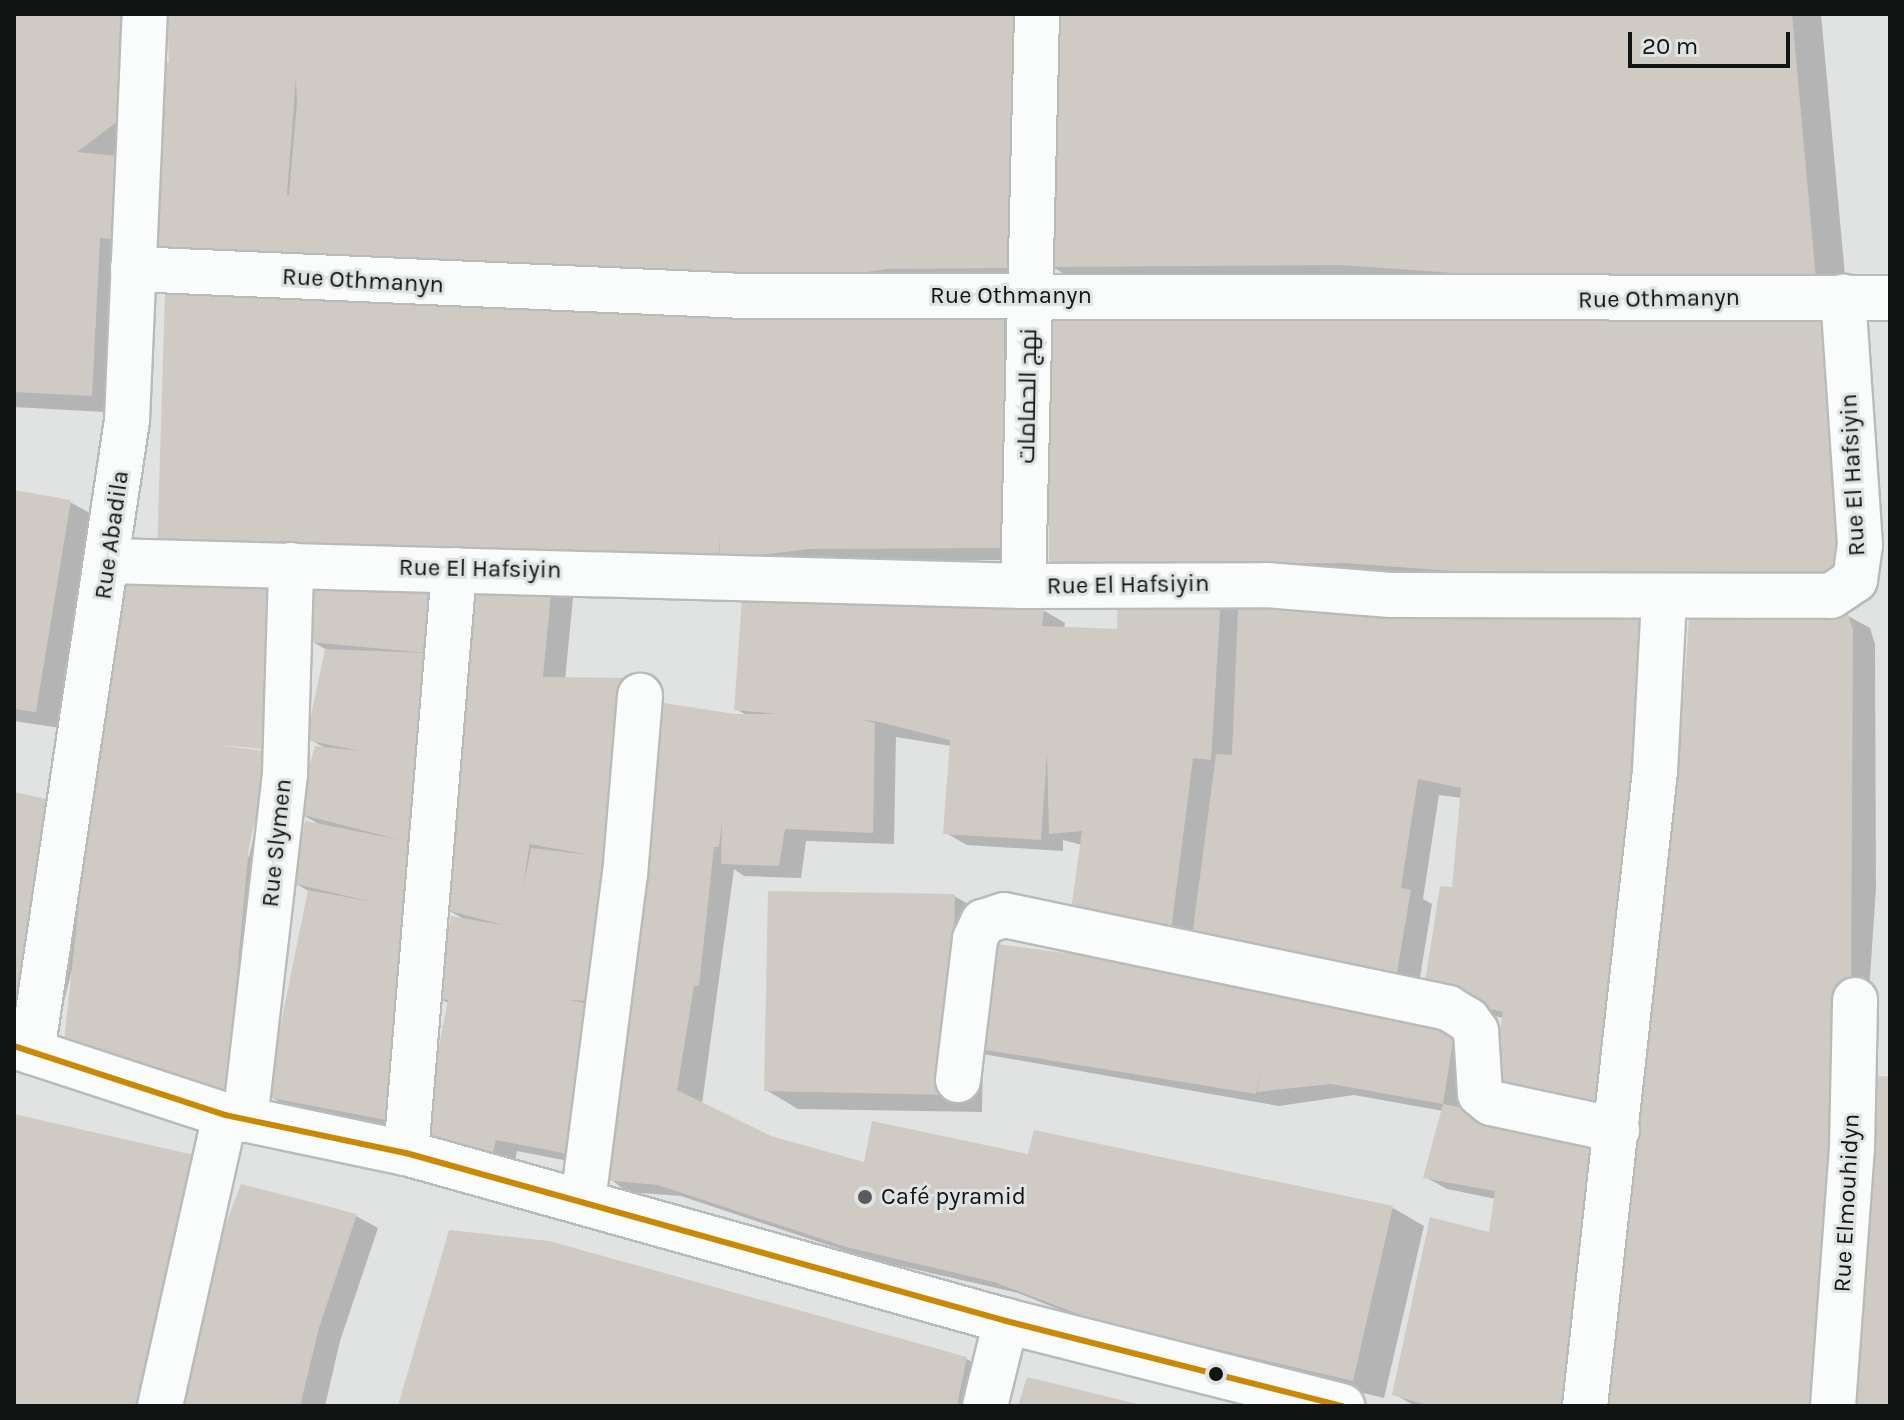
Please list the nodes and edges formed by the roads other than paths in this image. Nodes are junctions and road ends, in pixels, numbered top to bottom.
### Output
1 (145, 14) edge
2 (1037, 14) edge
3 (133, 269) junction
4 (1030, 295) junction
5 (1843, 297) junction
6 (1890, 298) edge
7 (110, 561) junction
8 (291, 565) junction
9 (454, 570) junction
10 (1023, 586) junction
11 (1664, 598) junction
12 (640, 696) dead end
13 (1855, 1000) dead end
14 (23, 1049) edge
15 (958, 1080) dead end
16 (235, 1117) junction
17 (1617, 1130) junction
18 (406, 1153) junction
19 (583, 1201) junction
20 (1006, 1321) junction
21 (160, 1406) edge
22 (985, 1406) edge
23 (1342, 1406) edge
24 (1585, 1406) edge
25 (1833, 1406) edge

1 - 3 street, Rue Abadila
2 - 4 street, نهج الحمامات
3 - 4 street, Rue Othmanyn
3 - 7 street, Rue Abadila
4 - 5 street, Rue Othmanyn
4 - 10 street, نهج الحمامات
5 - 6 street, Rue Othmanyn
5 - 11 street, Rue El Hafsiyin
7 - 8 street, Rue El Hafsiyin
7 - 14 street, Rue Abadila
8 - 9 street, Rue El Hafsiyin
8 - 16 street, Rue Slymen
9 - 10 street, Rue El Hafsiyin
9 - 18 street
10 - 11 street, Rue El Hafsiyin
11 - 17 street
12 - 19 street
13 - 25 street, Rue Elmouhidyn
14 - 16 street
15 - 17 street
16 - 18 street
16 - 21 street, Rue Slymen
17 - 24 street
18 - 19 street
19 - 20 street
20 - 22 street
20 - 23 street

